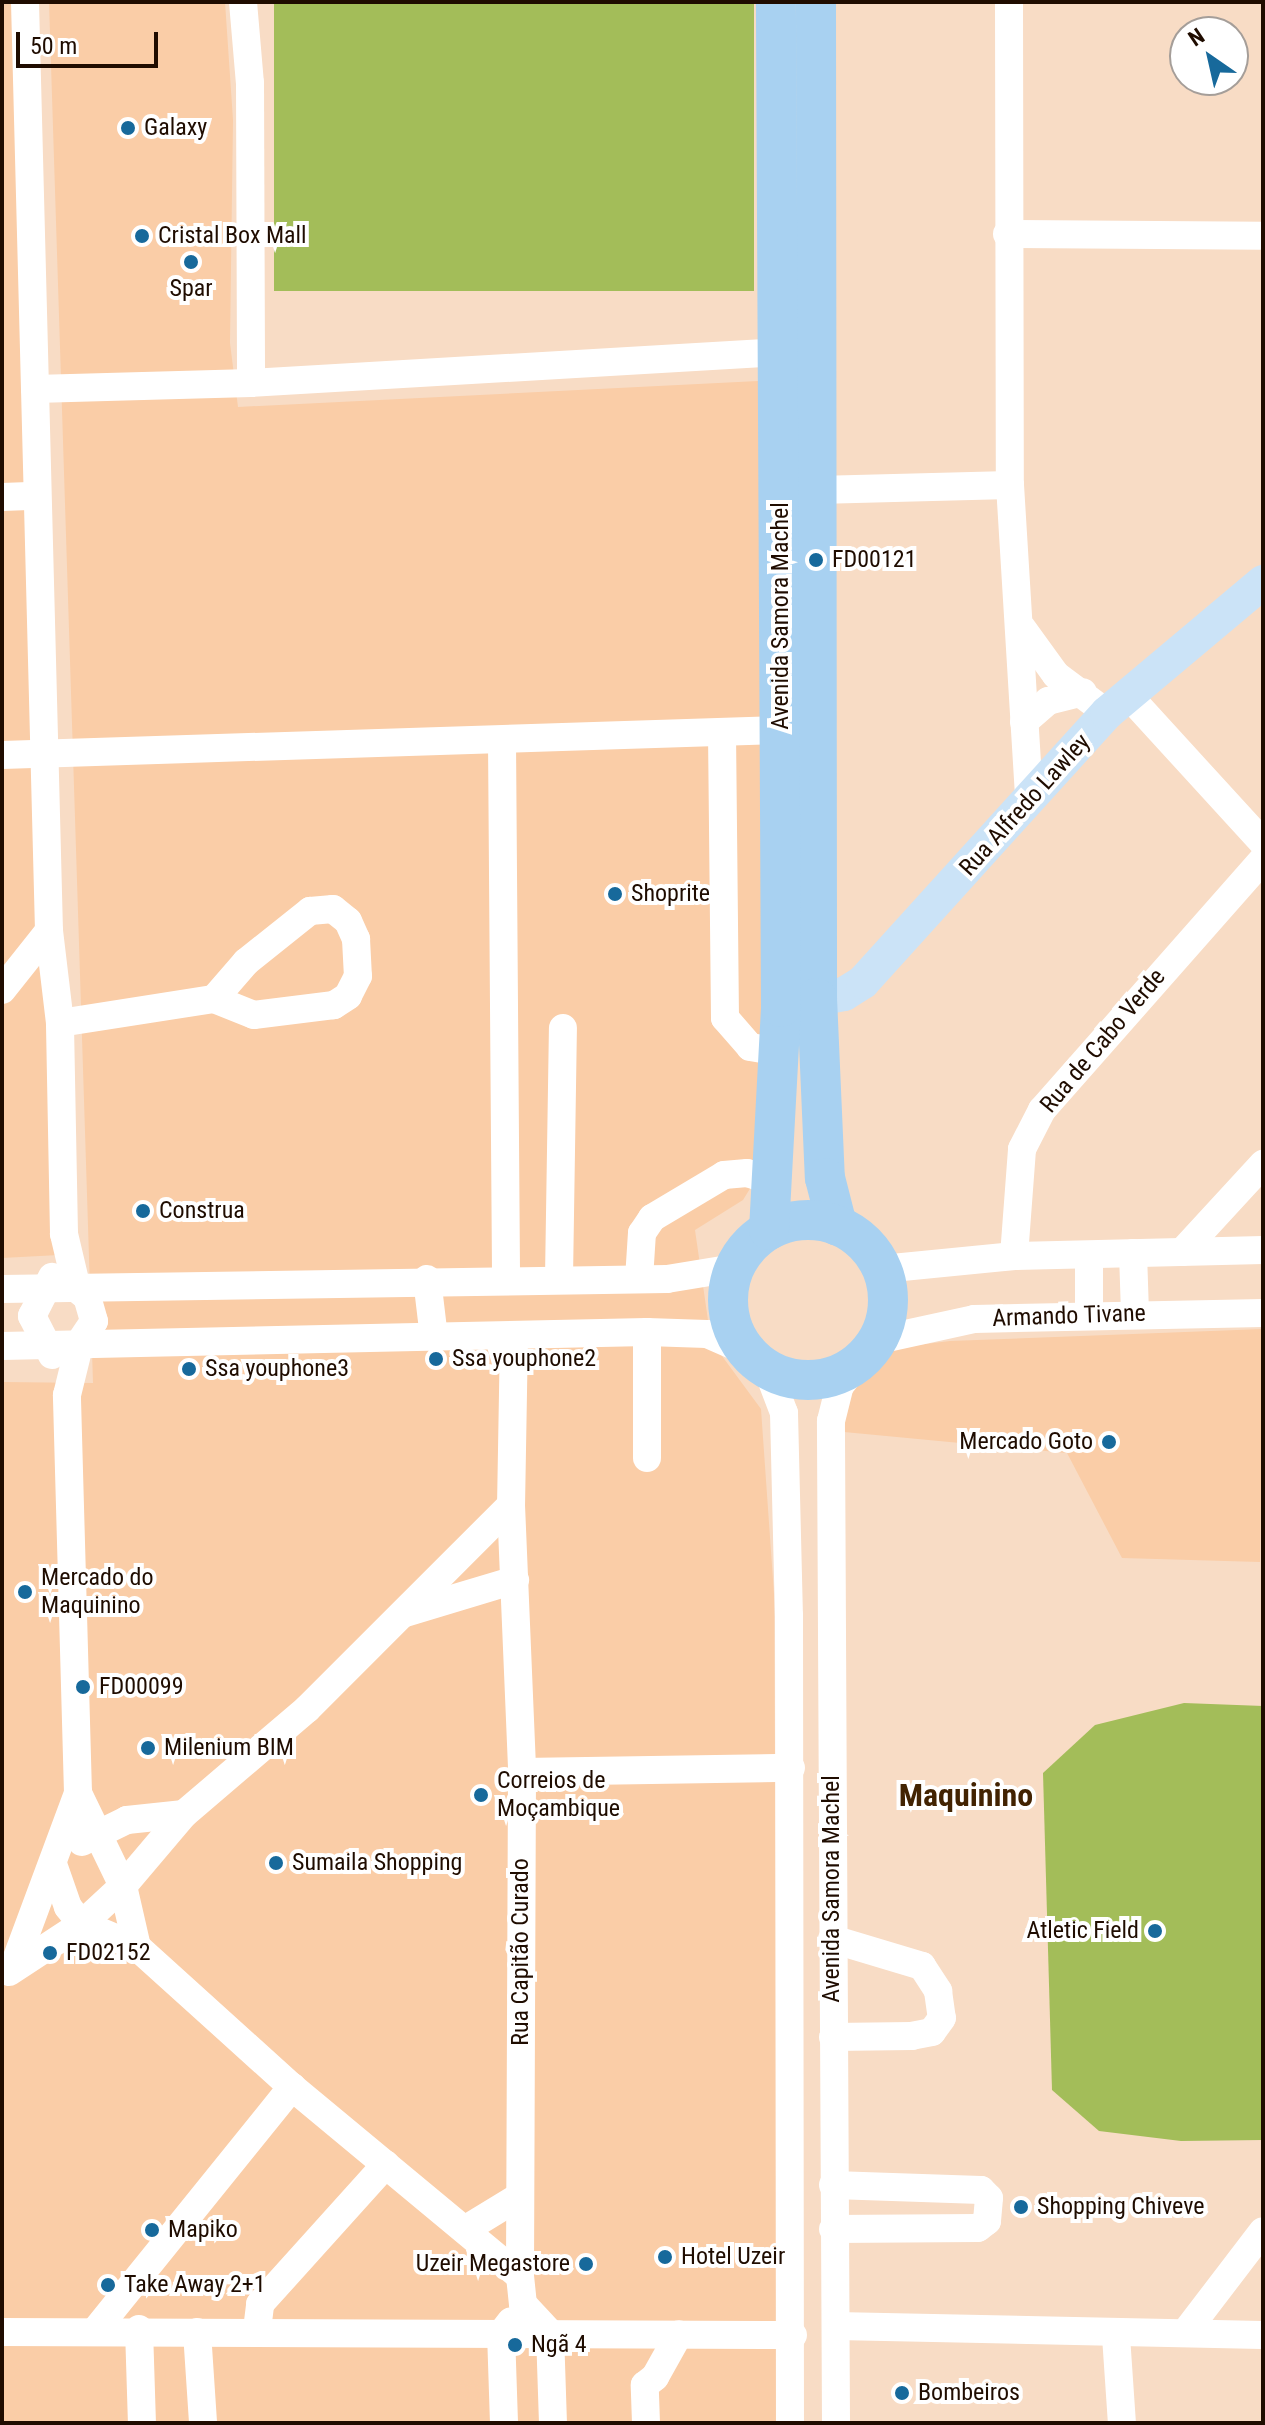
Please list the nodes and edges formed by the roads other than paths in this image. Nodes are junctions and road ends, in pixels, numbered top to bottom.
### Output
1 (243, 2) edge
2 (776, 2) edge
3 (816, 2) edge
4 (1009, 2) edge
5 (17, 4) edge
6 (1007, 234) junction
7 (1263, 236) edge
8 (792, 327) junction
9 (251, 383) junction
10 (35, 389) junction
11 (799, 400) junction
12 (1010, 485) junction
13 (817, 490) junction
14 (36, 496) junction
15 (2, 497) edge
16 (1263, 582) edge
17 (799, 617) junction
18 (1022, 628) junction
19 (1106, 700) junction
20 (1024, 722) junction
21 (782, 730) junction
22 (722, 732) junction
23 (502, 740) junction
24 (46, 754) junction
25 (2, 755) edge
26 (1029, 800) junction
27 (799, 828) junction
28 (1263, 843) edge
29 (1263, 859) edge
30 (49, 931) junction
31 (2, 990) edge
32 (214, 999) junction
33 (799, 1002) junction
34 (60, 1023) junction
35 (563, 1028) dead end
36 (781, 1052) junction
37 (1263, 1164) edge
38 (774, 1182) junction
39 (837, 1225) junction
40 (769, 1230) junction
41 (64, 1234) junction
42 (1263, 1250) edge
43 (1182, 1252) junction
44 (1133, 1253) junction
45 (1089, 1255) junction
46 (1014, 1256) junction
47 (734, 1268) junction
48 (882, 1269) junction
49 (506, 1278) junction
50 (559, 1278) junction
51 (427, 1279) junction
52 (639, 1279) junction
53 (2, 1289) edge
54 (49, 1289) junction
55 (77, 1289) junction
56 (1263, 1313) edge
57 (1135, 1314) junction
58 (1089, 1315) junction
59 (647, 1332) junction
60 (514, 1335) junction
61 (434, 1338) junction
62 (80, 1342) junction
63 (47, 1343) junction
64 (2, 1346) edge
65 (869, 1351) junction
66 (757, 1361) junction
67 (67, 1395) junction
68 (647, 1458) dead end
69 (511, 1505) junction
70 (515, 1580) junction
71 (403, 1613) junction
72 (791, 1768) junction
73 (522, 1772) junction
74 (78, 1793) junction
75 (184, 1814) junction
76 (97, 1833) junction
77 (54, 1867) junction
78 (123, 1886) junction
79 (82, 1924) junction
80 (832, 1939) junction
81 (137, 1947) junction
82 (8, 1973) edge
83 (833, 2037) junction
84 (292, 2087) junction
85 (386, 2164) junction
86 (833, 2185) junction
87 (520, 2196) junction
88 (466, 2229) junction
89 (833, 2229) junction
90 (1263, 2231) edge
91 (520, 2276) junction
92 (523, 2304) junction
93 (836, 2326) junction
94 (139, 2329) junction
95 (1188, 2329) junction
96 (257, 2330) junction
97 (95, 2331) junction
98 (2, 2332) edge
99 (197, 2332) junction
100 (550, 2333) junction
101 (501, 2334) junction
102 (679, 2334) junction
103 (793, 2335) junction
104 (1262, 2335) edge
105 (1116, 2336) junction
106 (142, 2423) edge
107 (203, 2423) edge
108 (504, 2423) edge
109 (553, 2423) edge
110 (646, 2423) edge
111 (790, 2423) edge
112 (836, 2423) edge
113 (1122, 2423) edge

1 - 9 street
2 - 8 highway, Avenida Samora Machel
3 - 8 highway, Avenida Samora Machel
4 - 6 street
5 - 10 street
6 - 7 street
6 - 12 street
8 - 9 street
8 - 11 highway, Avenida Samora Machel
8 - 11 highway, Avenida Samora Machel
9 - 10 street
10 - 14 street
11 - 13 highway, Avenida Samora Machel
11 - 17 highway, Avenida Samora Machel
12 - 13 street
12 - 18 street
13 - 17 highway, Avenida Samora Machel
14 - 15 street
14 - 24 street
16 - 19 main road, Rua Alfredo Lawley
17 - 21 highway, Avenida Samora Machel
17 - 27 highway, Avenida Samora Machel
18 - 19 street
18 - 20 street
19 - 20 street
19 - 26 main road, Rua Alfredo Lawley
19 - 28 street
20 - 26 street
21 - 22 street
21 - 27 highway, Avenida Samora Machel
22 - 23 street
22 - 36 street
23 - 24 street
23 - 49 street
24 - 25 street
24 - 30 street
26 - 33 main road, Rua Alfredo Lawley
27 - 33 highway, Avenida Samora Machel
29 - 46 street, Rua de Cabo Verde
30 - 31 street
30 - 34 street
32 - 32 street
32 - 34 street
33 - 36 highway, Avenida Samora Machel
33 - 39 highway, Avenida Samora Machel
34 - 41 street
35 - 50 street
36 - 38 highway, Avenida Samora Machel
37 - 43 street
38 - 40 highway, Avenida Samora Machel
38 - 52 street
39 - 40 highway
39 - 48 highway
40 - 47 highway
41 - 54 street
41 - 55 street
42 - 43 street
43 - 44 street
44 - 45 street
44 - 57 street
45 - 46 street
45 - 58 street
46 - 48 street
47 - 52 street
47 - 66 highway
48 - 65 highway
49 - 50 street
49 - 51 street
50 - 52 street
51 - 55 street
51 - 61 street
53 - 54 street
54 - 55 street
54 - 63 street
55 - 62 street
56 - 57 street, Armando Tivane
57 - 58 street, Armando Tivane
58 - 65 street, Armando Tivane
59 - 60 street
59 - 66 street
59 - 68 street
60 - 61 street
60 - 69 street, Rua Capitão Curado
61 - 62 street
62 - 63 street
62 - 67 street
63 - 64 street
63 - 67 street
65 - 66 highway
65 - 80 street, Avenida Samora Machel
66 - 72 street, Avenida Samora Machel
67 - 74 street
69 - 70 street, Rua Capitão Curado
69 - 71 street
70 - 71 street
70 - 73 street, Rua Capitão Curado
71 - 75 street
72 - 73 street
72 - 103 street, Avenida Samora Machel
73 - 87 street, Rua Capitão Curado
74 - 76 street
74 - 77 street
75 - 76 street
75 - 78 street
76 - 77 street
76 - 78 street
77 - 79 street
77 - 82 street
78 - 79 street
78 - 81 street
79 - 81 street
79 - 82 street
80 - 83 street, Avenida Samora Machel
80 - 83 street
81 - 84 street
83 - 86 street, Avenida Samora Machel
84 - 85 street
84 - 97 street
85 - 88 street
85 - 96 street
86 - 89 street, Avenida Samora Machel
86 - 89 street
87 - 88 street
87 - 91 street, Rua Capitão Curado
88 - 91 street
89 - 93 street, Avenida Samora Machel
90 - 95 street
91 - 92 street, Rua Capitão Curado
92 - 100 street
92 - 101 street
93 - 105 street
93 - 112 street, Avenida Samora Machel
94 - 97 street
94 - 99 street
94 - 106 street
95 - 104 street
95 - 105 street
96 - 99 street
96 - 101 street
97 - 98 street
99 - 107 street
100 - 101 street
100 - 102 street
100 - 109 street
101 - 108 street
102 - 103 street
102 - 110 street
103 - 111 street, Avenida Samora Machel
105 - 113 street

